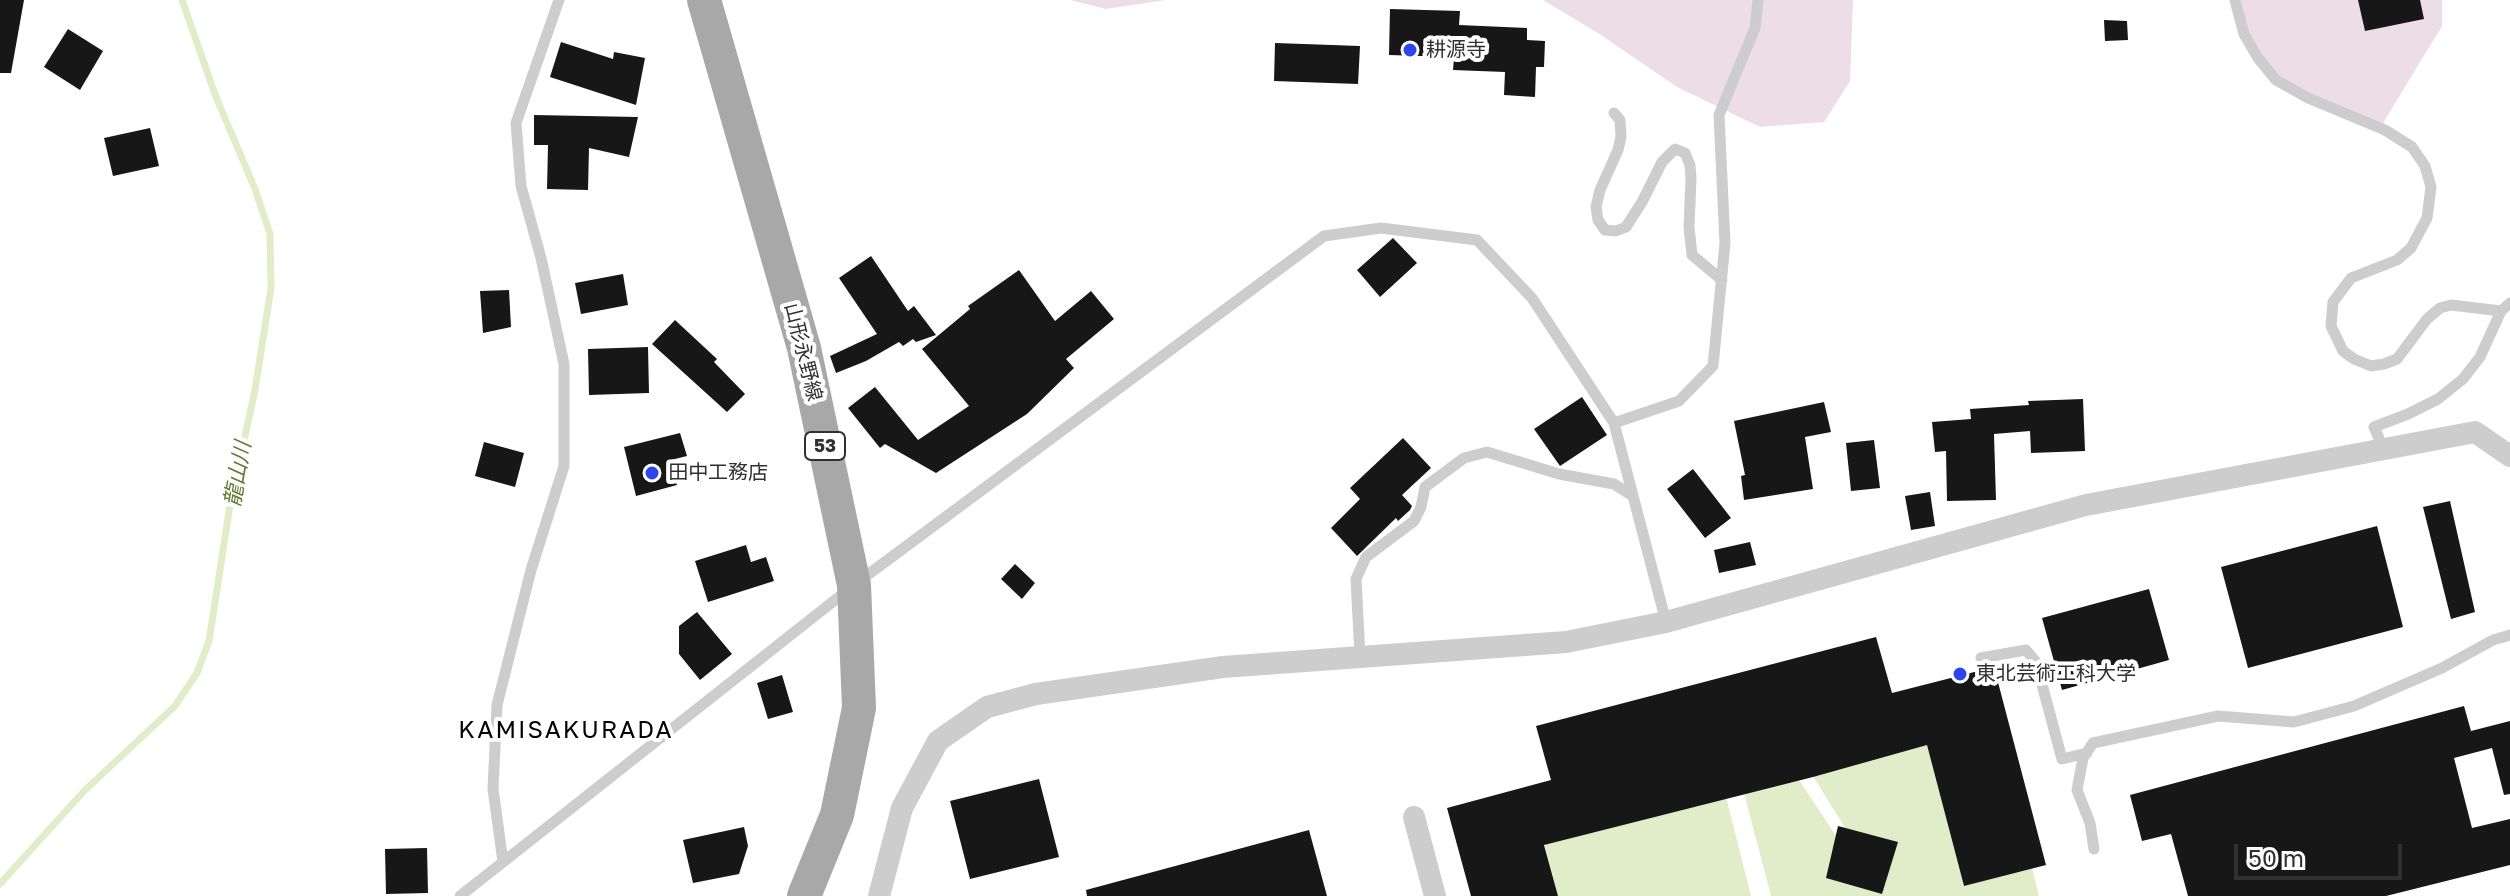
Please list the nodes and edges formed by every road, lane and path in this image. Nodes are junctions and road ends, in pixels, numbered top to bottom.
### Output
1 (559, 0) edge
2 (704, 0) edge
3 (1758, 0) edge
4 (2235, 0) edge
5 (1614, 113) dead end
6 (1722, 280) junction
7 (2506, 307) edge
8 (1614, 423) junction
9 (2384, 450) junction
10 (2510, 456) edge
11 (1633, 496) junction
12 (854, 585) junction
13 (1666, 622) junction
14 (2510, 635) edge
15 (1360, 656) junction
16 (1981, 658) dead end
17 (2087, 753) junction
18 (1414, 817) dead end
19 (2094, 849) dead end
20 (503, 862) junction
21 (460, 896) edge
22 (804, 896) edge
23 (879, 896) edge
24 (1435, 896) edge

1 - 20 lane
2 - 12 main road, 山形永野線 / 53
3 - 6 lane
4 - 7 lane
5 - 6 lane
6 - 8 lane
7 - 9 lane
8 - 11 lane
8 - 12 lane
9 - 10 street
9 - 13 street
11 - 13 lane
11 - 15 lane
12 - 20 lane
12 - 22 main road, 山形永野線 / 53
13 - 15 street
14 - 17 lane
15 - 23 street
16 - 17 lane
17 - 19 lane
18 - 24 street
20 - 21 lane

